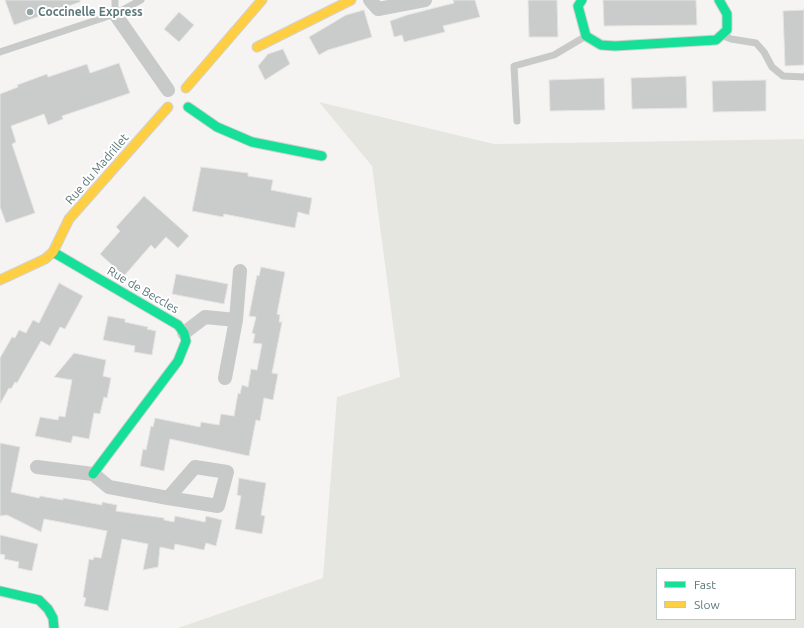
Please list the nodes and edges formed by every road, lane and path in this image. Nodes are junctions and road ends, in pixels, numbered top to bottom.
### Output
1 (141, 0) edge
2 (262, 0) edge
3 (352, 0) edge
4 (370, 0) edge
5 (424, 0) edge
6 (582, 0) edge
7 (719, 0) edge
8 (115, 7) edge
9 (722, 35) junction
10 (586, 36) junction
11 (257, 47) dead end
12 (0, 52) edge
13 (804, 77) edge
14 (168, 90) junction
15 (183, 103) junction
16 (517, 121) dead end
17 (322, 156) dead end
18 (53, 252) junction
19 (240, 271) dead end
20 (0, 280) edge
21 (236, 320) junction
22 (184, 333) junction
23 (225, 378) dead end
24 (37, 467) dead end
25 (92, 474) junction
26 (168, 498) dead end
27 (0, 591) edge
28 (54, 628) edge

1 - 8 lane
2 - 15 street, Rue du Madrillet
3 - 11 street
4 - 5 street
6 - 10 street
7 - 9 street
8 - 12 lane
8 - 14 street
9 - 10 street
9 - 13 lane
10 - 16 lane
14 - 15 street
14 - 15 street
15 - 17 street
15 - 18 street, Rue du Madrillet
18 - 20 street
18 - 22 street, Rue de Beccles
19 - 21 street
21 - 22 street
21 - 23 street
22 - 25 street
24 - 25 street
25 - 26 street
27 - 28 street

